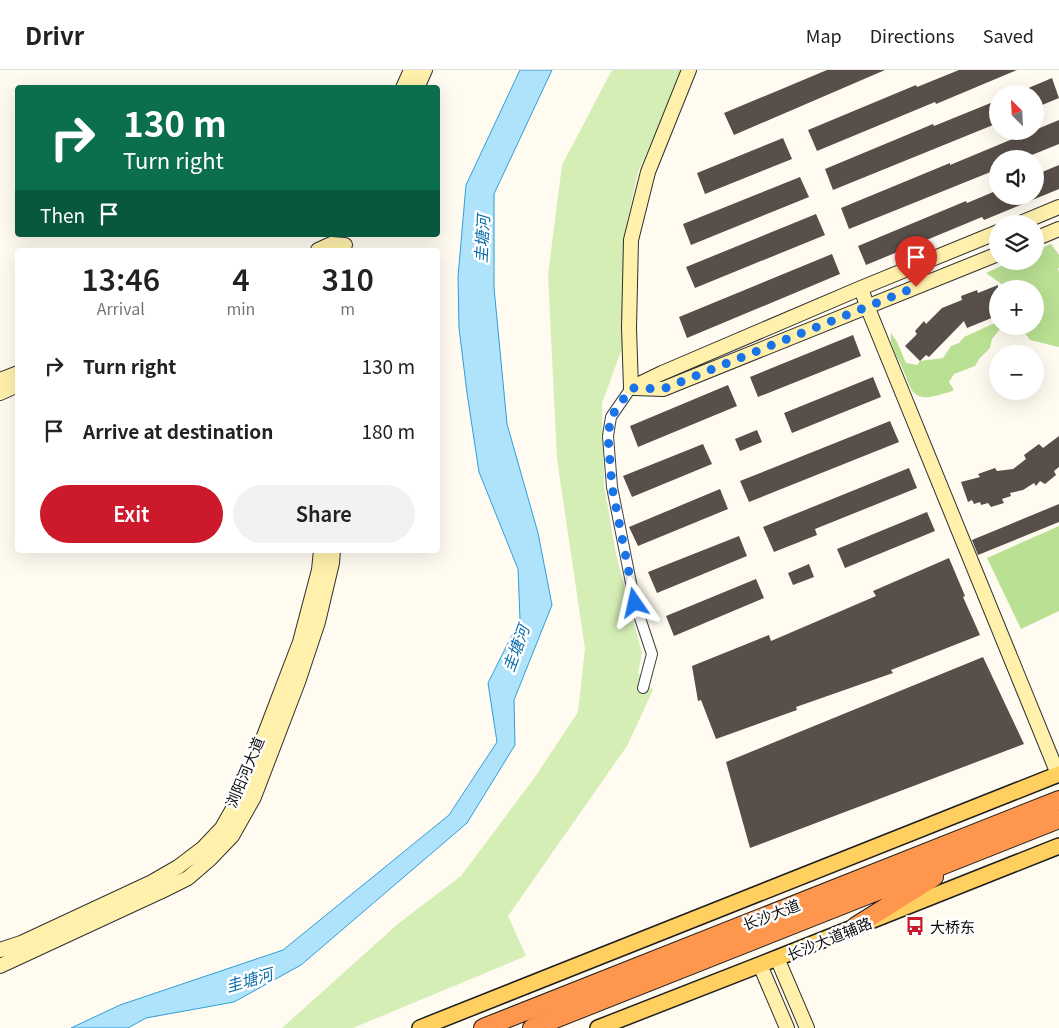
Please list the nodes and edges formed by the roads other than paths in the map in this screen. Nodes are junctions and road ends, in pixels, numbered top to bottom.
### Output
1 (411, 70) edge
2 (425, 70) edge
3 (689, 70) edge
4 (404, 85) edge
5 (418, 85) edge
6 (1059, 207) edge
7 (1040, 215) edge
8 (1059, 229) edge
9 (1044, 235) edge
10 (989, 236) edge
11 (339, 243) edge
12 (324, 248) edge
13 (989, 258) edge
14 (861, 288) junction
15 (867, 306) junction
16 (15, 374) edge
17 (0, 380) edge
18 (15, 386) edge
19 (631, 388) junction
20 (0, 393) edge
21 (321, 553) edge
22 (333, 553) edge
23 (643, 688) dead end
24 (1059, 774) edge
25 (1059, 788) edge
26 (1059, 800) edge
27 (1059, 820) edge
28 (966, 837) junction
29 (1059, 846) edge
30 (972, 854) junction
31 (856, 926) junction
32 (0, 950) edge
33 (777, 958) junction
34 (760, 965) junction
35 (0, 966) edge
36 (420, 1028) edge
37 (483, 1028) edge
38 (532, 1028) edge
39 (598, 1028) edge
40 (787, 1028) edge
41 (807, 1028) edge

1 - 4 street
2 - 5 street
3 - 19 street
6 - 7 street
8 - 9 street
10 - 14 street
11 - 12 street
13 - 15 street
14 - 15 street
14 - 19 street
15 - 19 street
15 - 24 street
16 - 17 street
18 - 20 street
19 - 23 street
21 - 32 street, 浏阳河大道
22 - 35 street, 浏阳河大道
24 - 36 main road
25 - 28 highway
26 - 28 highway, 长沙大道
27 - 30 highway, 长沙大道
28 - 37 highway, 长沙大道
29 - 31 main road, 长沙大道辅路
30 - 31 highway
30 - 38 highway, 长沙大道
31 - 33 main road, 长沙大道辅路
33 - 34 main road, 长沙大道辅路
33 - 41 street
34 - 39 main road, 长沙大道辅路
34 - 40 street

